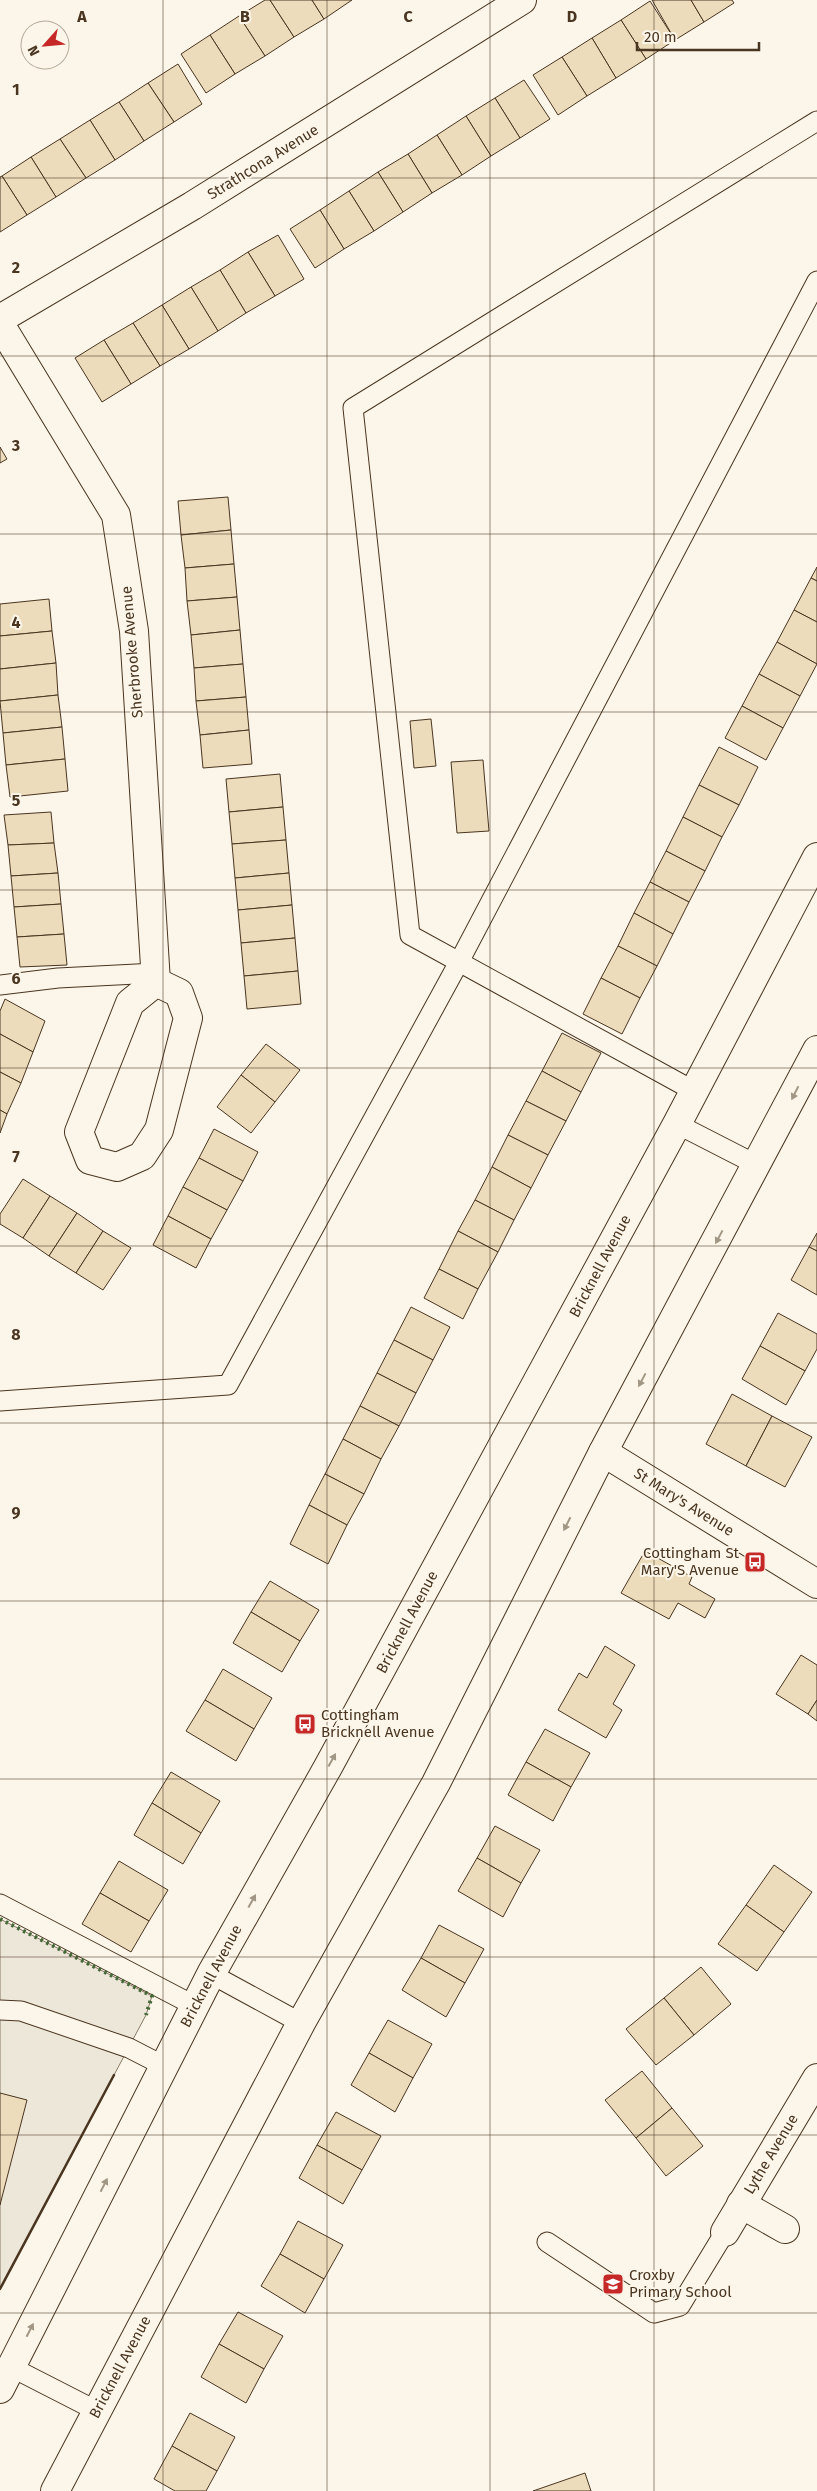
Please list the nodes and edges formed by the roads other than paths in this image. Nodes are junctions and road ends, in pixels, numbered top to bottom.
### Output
1 (522, 0) edge
2 (817, 122) edge
3 (817, 281) edge
4 (0, 319) edge
5 (0, 324) edge
6 (817, 857) edge
7 (459, 962) junction
8 (156, 977) junction
9 (0, 985) edge
10 (817, 1050) edge
11 (694, 1091) junction
12 (677, 1124) junction
13 (757, 1166) junction
14 (0, 1401) edge
15 (603, 1452) junction
16 (817, 1584) edge
17 (0, 1904) edge
18 (211, 1974) junction
19 (195, 2006) junction
20 (0, 2010) edge
21 (301, 2022) junction
22 (164, 2066) junction
23 (817, 2078) edge
24 (741, 2204) junction
25 (785, 2229) dead end
26 (725, 2232) joint
27 (546, 2242) dead end
28 (6, 2378) edge
29 (97, 2411) junction
30 (55, 2491) edge

1 - 4 street, Strathcona Avenue
2 - 7 lane
3 - 7 lane
5 - 8 street, Sherbrooke Avenue
6 - 11 street, Bricknell Avenue
7 - 11 lane
7 - 14 lane
8 - 8 street
8 - 9 lane
10 -> 13 street, Bricknell Avenue
11 - 12 street, Bricknell Avenue
12 - 13 lane
18 -> 12 street, Bricknell Avenue
13 -> 15 street, Bricknell Avenue
15 - 16 street, St Mary's Avenue
15 -> 21 street, Bricknell Avenue
17 - 19 lane
18 - 19 street, Bricknell Avenue
18 - 21 lane
19 - 22 street, Bricknell Avenue
20 - 22 lane
21 - 29 street, Bricknell Avenue
28 -> 22 street, Bricknell Avenue
23 - 24 street, Lythe Avenue
24 - 25 street, Lythe Avenue
24 - 26 street, Lythe Avenue
26 - 27 lane
28 - 29 lane
29 - 30 street, Bricknell Avenue

